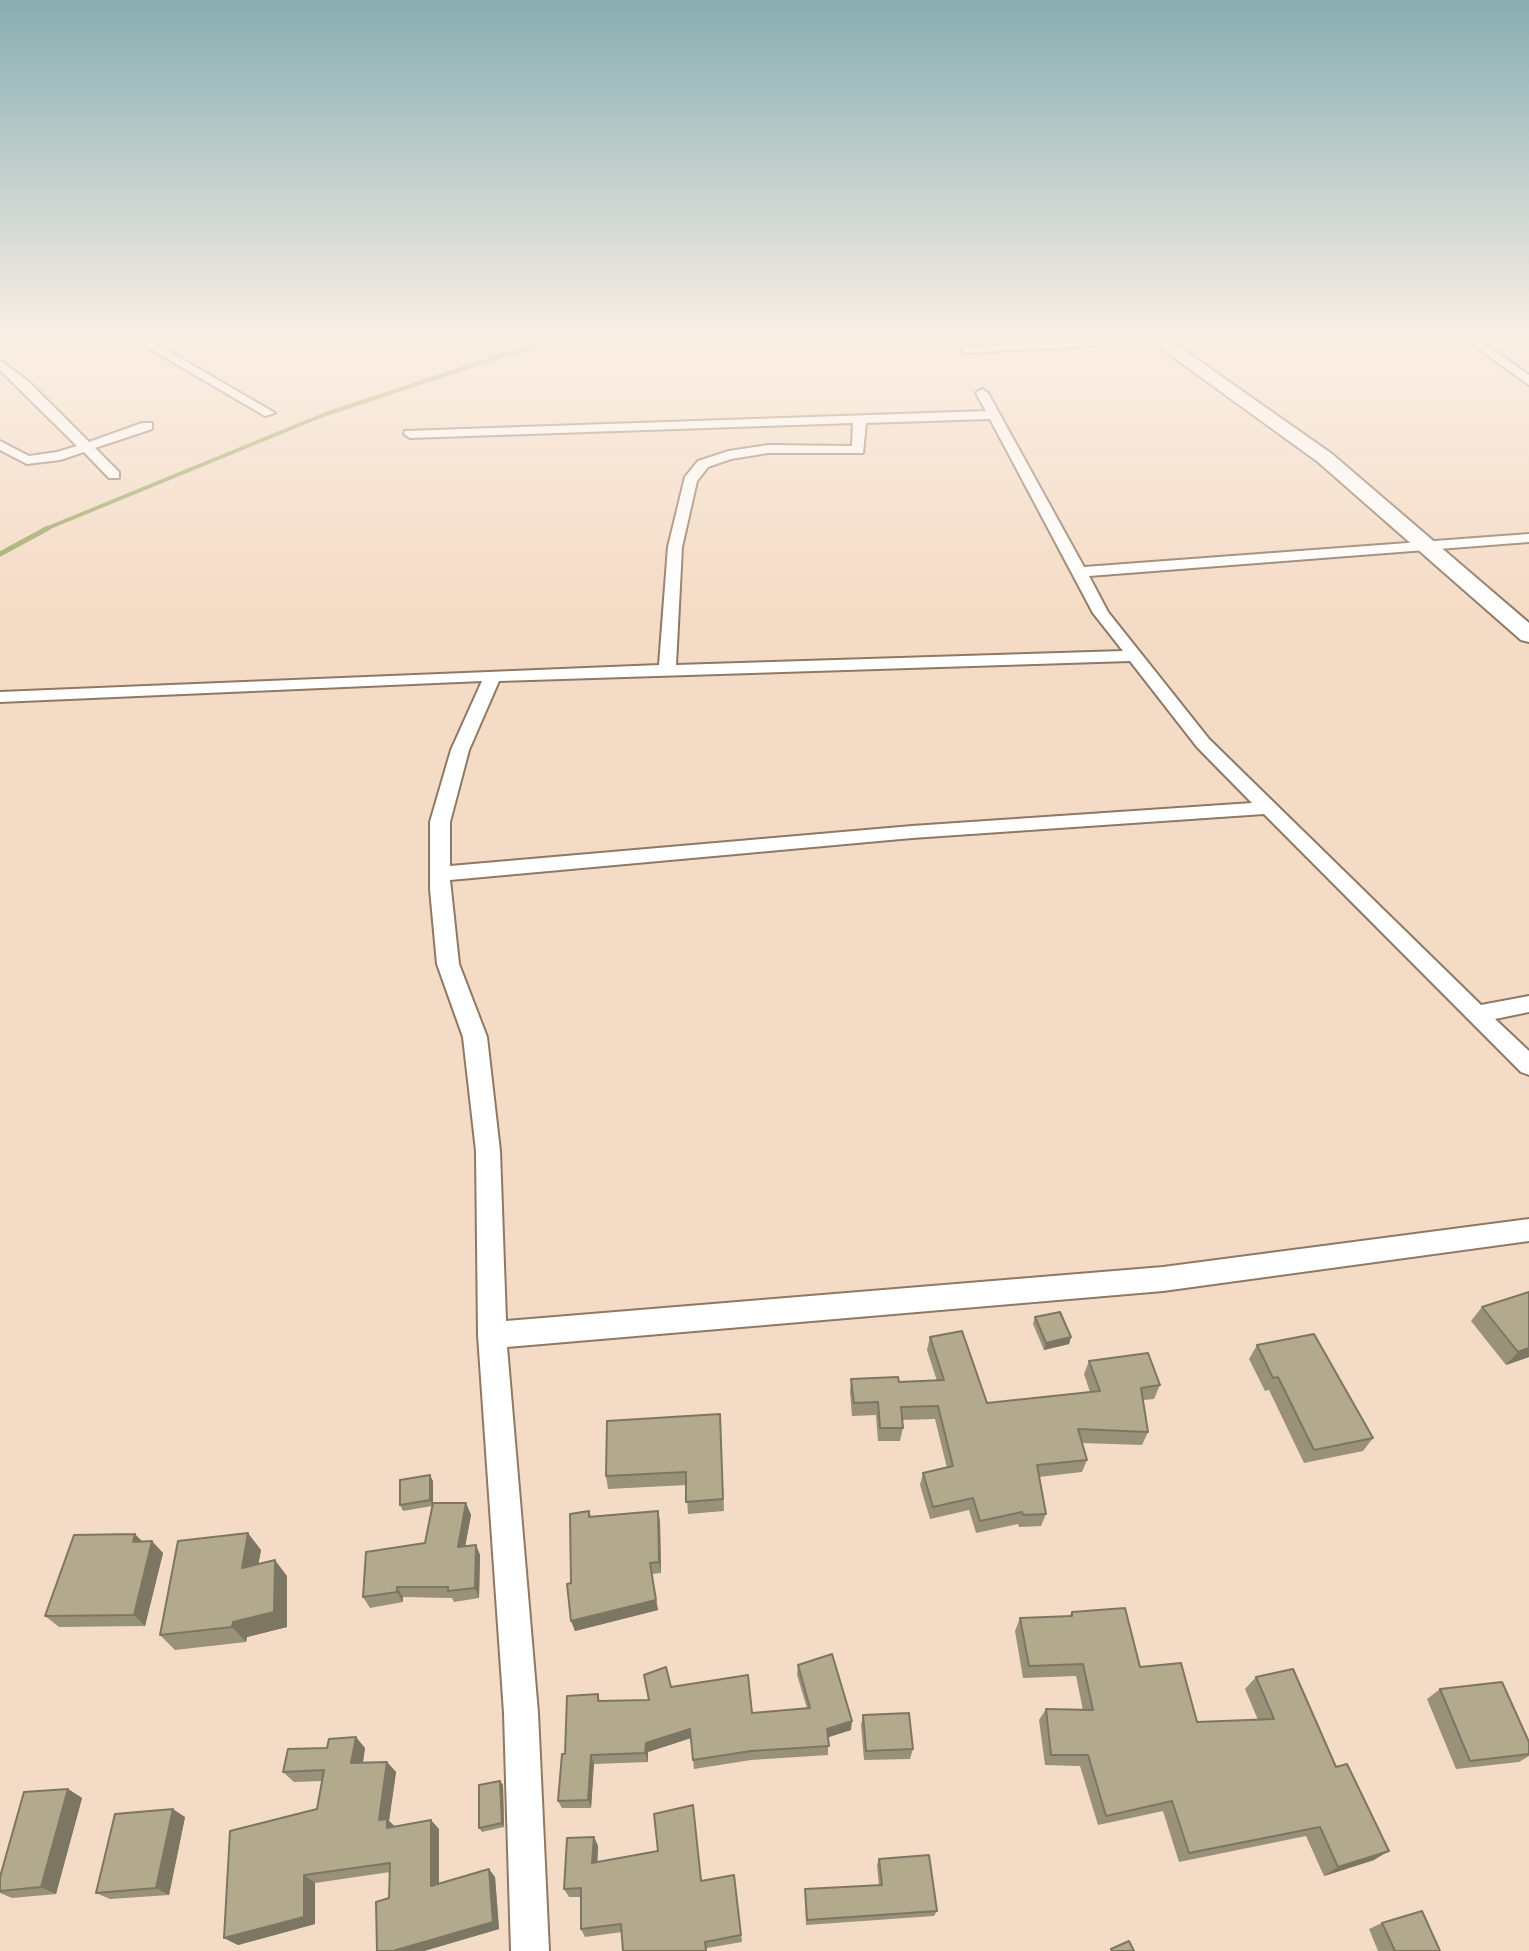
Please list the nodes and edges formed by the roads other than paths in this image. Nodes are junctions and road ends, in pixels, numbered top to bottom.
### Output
1 (71, 432) edge
2 (129, 432) edge
3 (469, 432) edge
4 (859, 432) edge
5 (1002, 432) edge
6 (1288, 432) edge
7 (410, 434) dead end
8 (0, 445) edge
9 (86, 447) junction
10 (114, 475) dead end
11 (1529, 538) edge
12 (1429, 546) junction
13 (1079, 572) junction
14 (1529, 635) edge
15 (1135, 656) junction
16 (667, 670) junction
17 (493, 676) junction
18 (0, 697) edge
19 (1268, 808) junction
20 (441, 874) junction
21 (1529, 1004) edge
22 (1476, 1014) junction
23 (1529, 1066) edge
24 (1529, 1230) edge
25 (492, 1335) junction
26 (530, 1951) edge

1 - 9 street
2 - 9 street
3 - 7 street
4 - 16 street
5 - 13 street
6 - 12 street
8 - 9 street
9 - 10 street
11 - 12 street
12 - 13 street
12 - 14 street
13 - 15 street
15 - 16 street
15 - 19 street
16 - 17 street
17 - 18 street
17 - 20 street
19 - 20 street
19 - 22 street
20 - 25 street
21 - 22 street
22 - 23 street
24 - 25 street
25 - 26 street

